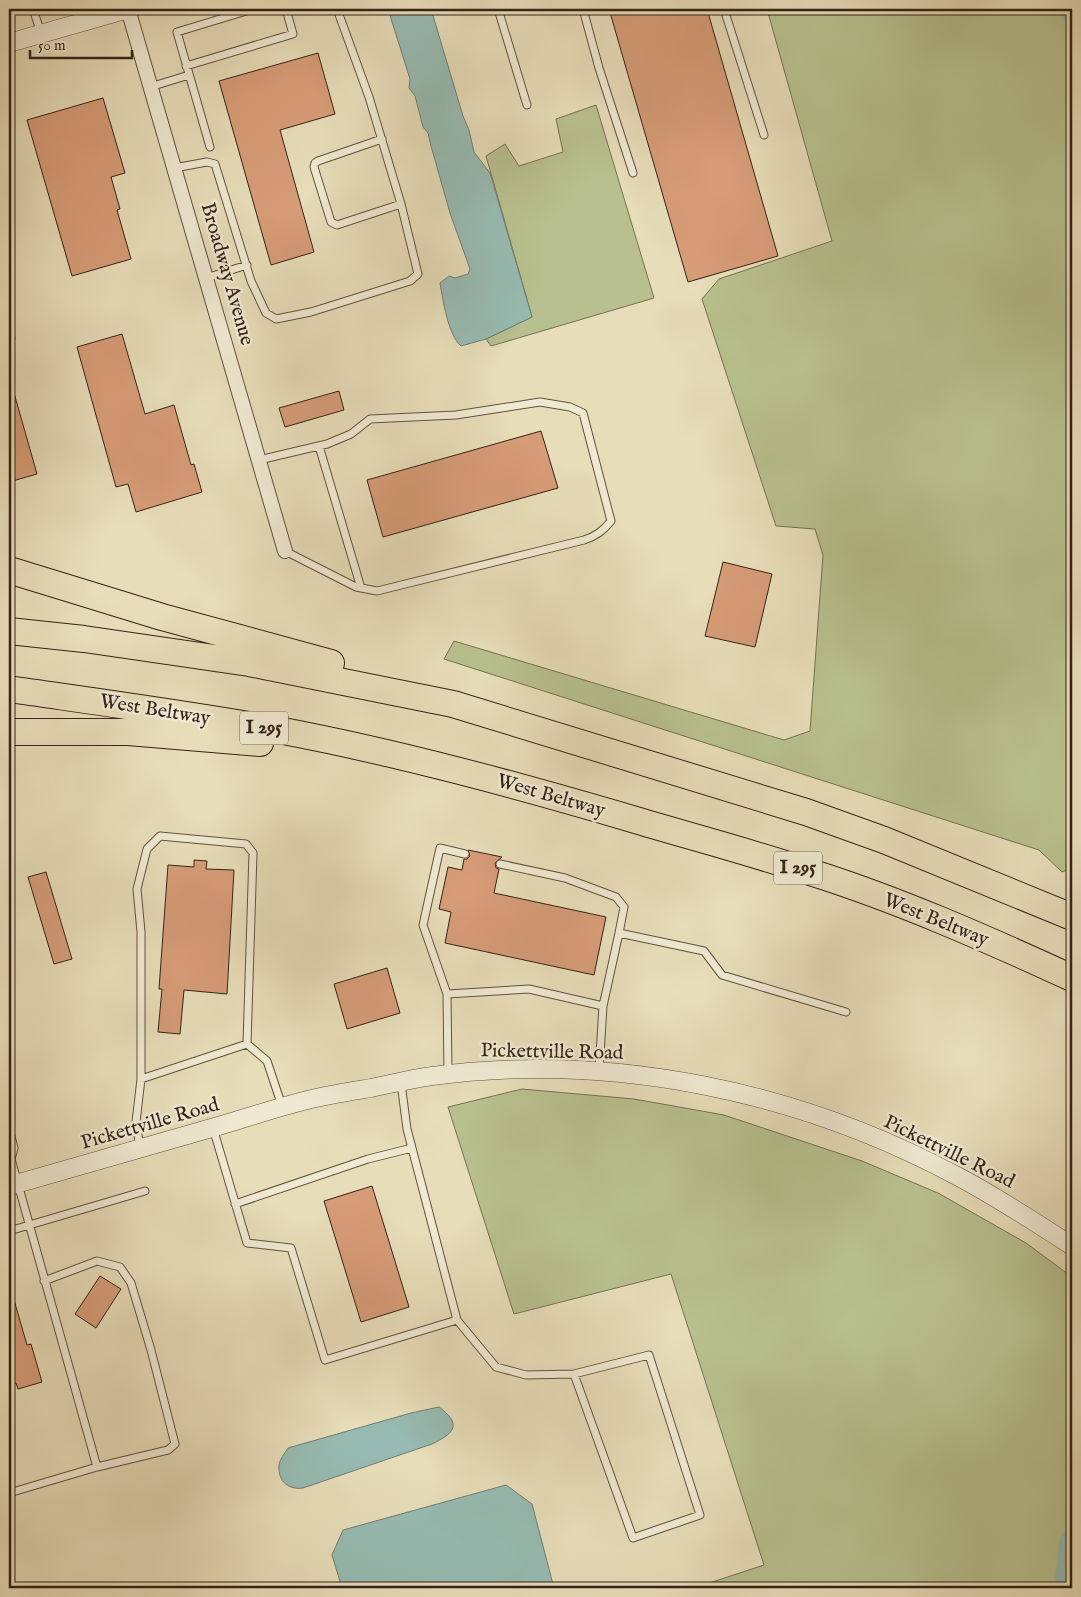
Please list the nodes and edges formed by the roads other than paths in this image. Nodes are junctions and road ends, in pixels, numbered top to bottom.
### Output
1 (33, 9) edge
2 (128, 9) edge
3 (253, 9) edge
4 (286, 9) edge
5 (337, 9) edge
6 (498, 9) edge
7 (583, 9) edge
8 (724, 9) edge
9 (40, 33) junction
10 (9, 43) edge
11 (186, 66) junction
12 (189, 75) junction
13 (150, 87) junction
14 (527, 105) dead end
15 (764, 135) dead end
16 (382, 139) junction
17 (210, 147) dead end
18 (174, 168) junction
19 (633, 173) dead end
20 (401, 204) junction
21 (246, 265) junction
22 (206, 278) junction
23 (9, 330) edge
24 (11, 338) dead end
25 (319, 446) junction
26 (259, 460) junction
27 (285, 551) joint
28 (9, 570) edge
29 (361, 588) junction
30 (9, 631) edge
31 (9, 689) edge
32 (453, 704) junction
33 (9, 732) edge
34 (515, 784) junction
35 (465, 854) dead end
36 (500, 864) dead end
37 (1072, 918) edge
38 (619, 933) junction
39 (1072, 978) edge
40 (447, 994) junction
41 (603, 1006) junction
42 (846, 1012) dead end
43 (247, 1044) junction
44 (599, 1071) junction
45 (448, 1074) junction
46 (141, 1079) junction
47 (401, 1082) junction
48 (282, 1108) junction
49 (212, 1128) junction
50 (9, 1129) edge
51 (140, 1148) junction
52 (412, 1148) junction
53 (10, 1158) edge
54 (13, 1185) edge
55 (145, 1191) dead end
56 (235, 1204) junction
57 (29, 1225) junction
58 (9, 1231) edge
59 (1072, 1246) edge
60 (44, 1281) junction
61 (458, 1320) junction
62 (574, 1374) junction
63 (97, 1467) junction
64 (9, 1493) edge

1 - 9 lane
2 - 9 street
2 - 13 street, Broadway Avenue
3 - 11 lane
4 - 11 lane
5 - 16 lane
6 - 14 lane
7 - 19 lane
8 - 15 lane
9 - 10 street
11 - 12 lane
12 - 13 lane
12 - 17 lane
13 - 18 street, Broadway Avenue
16 - 20 lane
16 - 20 lane
18 - 21 lane
18 - 22 street, Broadway Avenue
20 - 21 lane
21 - 22 lane
22 - 26 street, Broadway Avenue
23 - 24 lane
25 - 26 lane
25 - 29 lane
25 - 29 lane
26 - 27 street, Broadway Avenue
27 - 29 lane
28 - 32 highway
30 - 32 highway
31 - 34 highway, West Beltway / I 295
32 - 37 highway
33 - 34 highway
34 - 39 highway, West Beltway / I 295
35 - 40 lane
36 - 38 lane
38 - 41 lane
38 - 42 lane
40 - 41 lane
40 - 45 lane
41 - 44 lane
43 - 46 lane
43 - 46 lane
43 - 48 lane
44 - 45 street, Pickettville Road
44 - 59 street, Pickettville Road
45 - 47 street, Pickettville Road
46 - 51 lane
47 - 48 street, Pickettville Road
47 - 52 lane
48 - 49 street, Pickettville Road
49 - 51 street, Pickettville Road
49 - 56 lane
50 - 53 lane
51 - 54 street, Pickettville Road
52 - 56 lane
52 - 61 lane
53 - 54 lane
54 - 57 lane
55 - 57 lane
56 - 61 lane
57 - 58 lane
57 - 60 lane
60 - 63 lane
60 - 63 lane
61 - 62 lane
62 - 62 lane
63 - 64 lane

